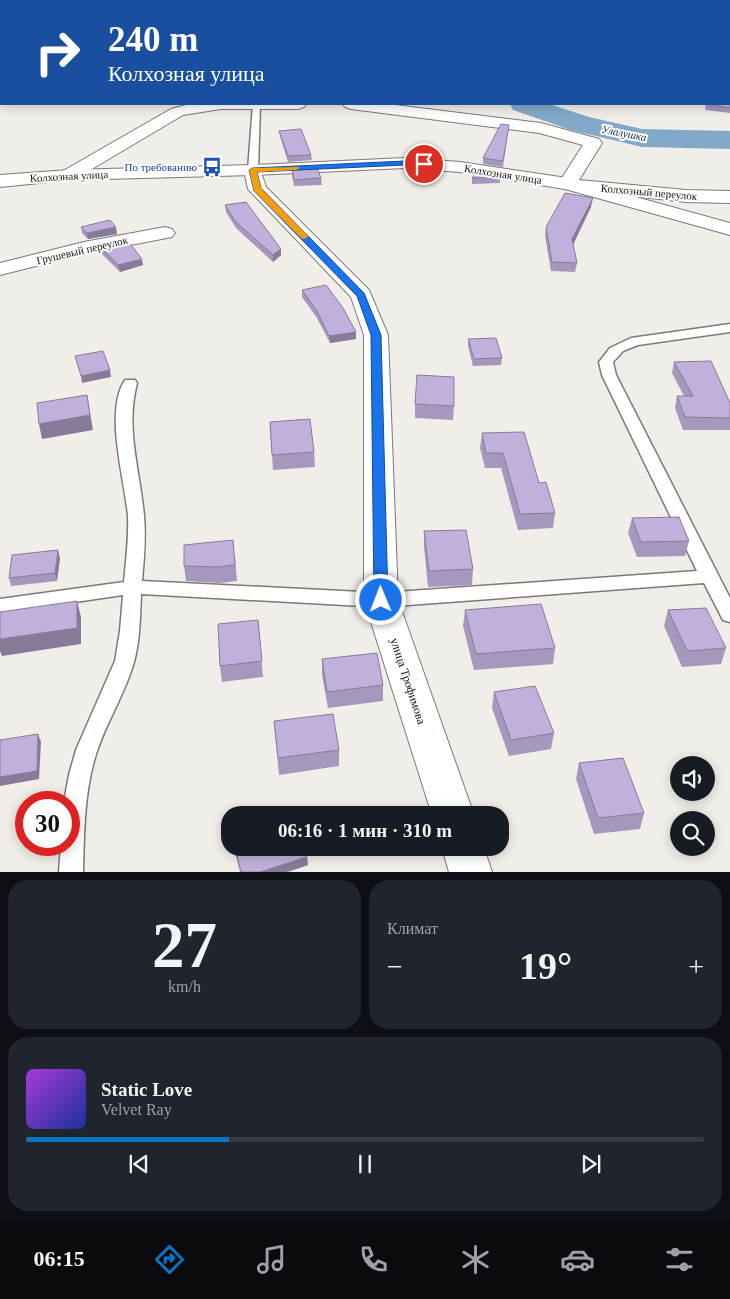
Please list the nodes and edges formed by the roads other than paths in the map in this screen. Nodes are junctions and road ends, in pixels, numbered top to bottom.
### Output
1 (227, 105) edge
2 (256, 105) edge
3 (359, 105) edge
4 (253, 170) junction
5 (69, 174) junction
6 (0, 181) edge
7 (567, 184) junction
8 (730, 197) edge
9 (730, 229) edge
10 (165, 233) dead end
11 (0, 269) edge
12 (730, 328) edge
13 (130, 383) dead end
14 (709, 576) junction
15 (132, 588) junction
16 (381, 600) junction
17 (0, 606) edge
18 (730, 615) edge
19 (450, 806) edge
20 (466, 856) edge
21 (70, 872) edge
22 (471, 872) edge

1 - 5 street
2 - 4 lane
3 - 7 street
4 - 5 street, Колхозная улица
4 - 7 street, Колхозная улица
4 - 16 street, улица Трофимова
5 - 6 street, Колхозная улица
7 - 8 street, Колхозный переулок
7 - 9 street, Колхозная улица
10 - 11 street, Грушевый переулок
12 - 14 lane
13 - 15 lane
14 - 16 lane
14 - 18 lane
15 - 16 lane
15 - 17 lane
15 - 21 lane
16 - 19 street, улица Трофимова
20 - 22 street

